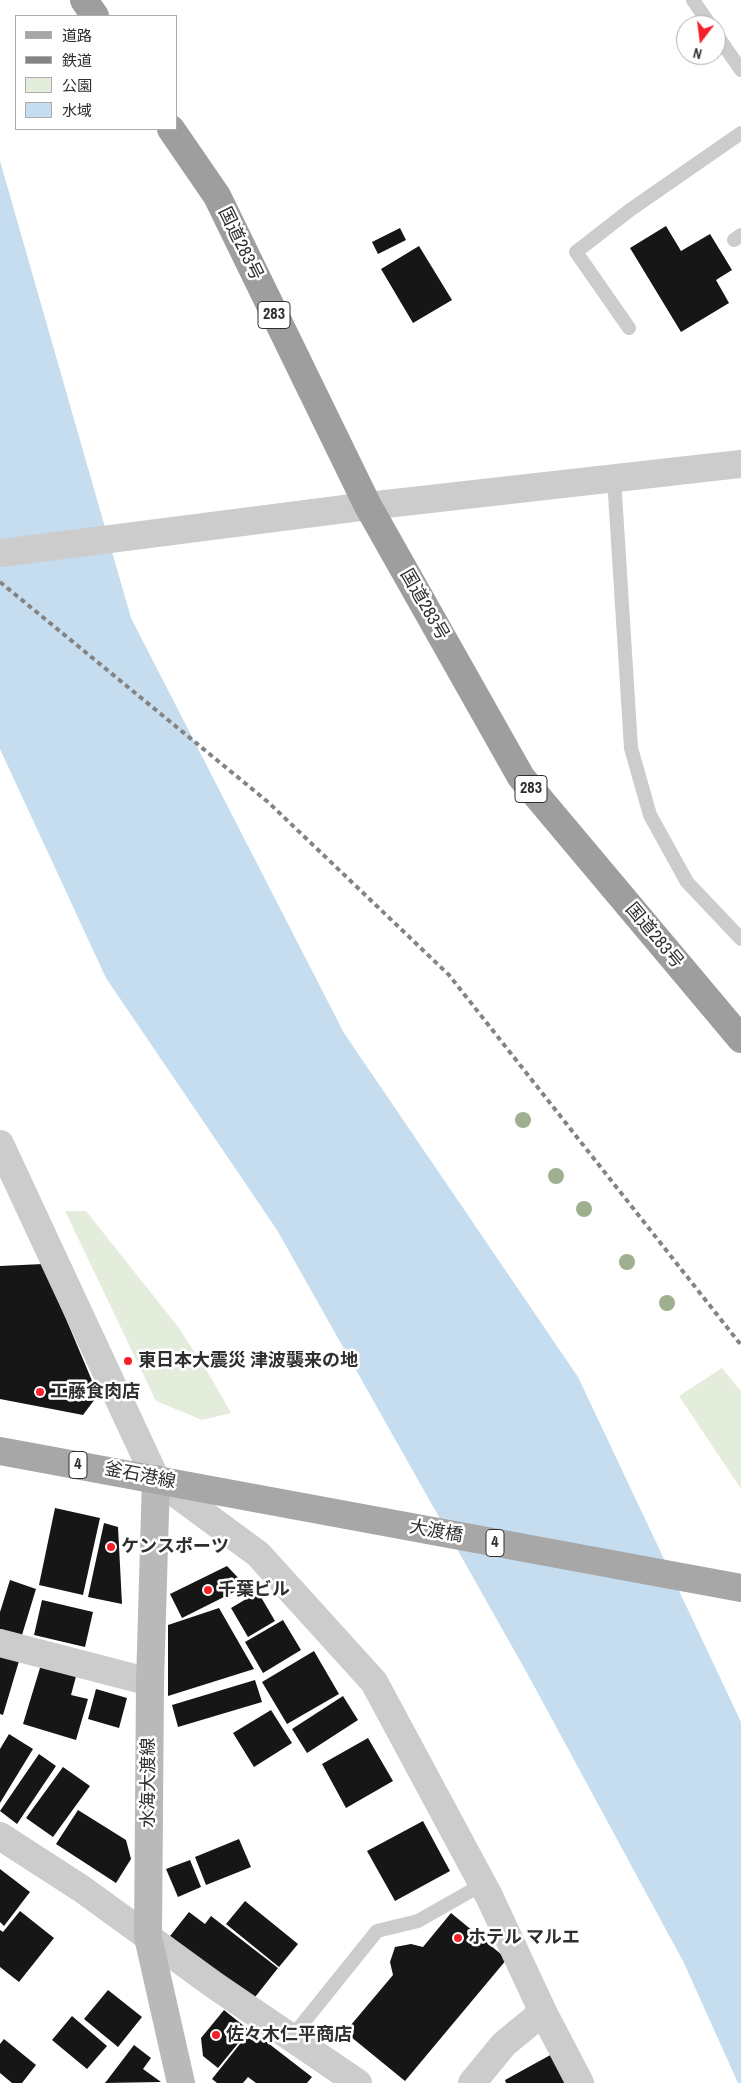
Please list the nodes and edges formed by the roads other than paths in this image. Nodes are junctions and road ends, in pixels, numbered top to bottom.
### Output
1 (84, 0) edge
2 (693, 0) edge
3 (94, 15) edge
4 (703, 15) edge
5 (726, 48) edge
6 (741, 70) edge
7 (172, 130) edge
8 (741, 132) edge
9 (629, 328) dead end
10 (741, 464) edge
11 (614, 478) junction
12 (368, 506) junction
13 (0, 553) edge
14 (741, 940) edge
15 (741, 1039) edge
16 (0, 1144) edge
17 (9, 1184) edge
18 (0, 1451) edge
19 (156, 1479) junction
20 (250, 1497) joint
21 (741, 1588) edge
22 (0, 1642) edge
23 (150, 1682) junction
24 (0, 1836) edge
25 (482, 1884) junction
26 (148, 1937) junction
27 (544, 2012) junction
28 (292, 2038) junction
29 (181, 2083) edge
30 (358, 2083) edge
31 (472, 2083) edge
32 (580, 2083) edge

1 - 3 highway
2 - 4 lane
5 - 6 lane
7 - 12 highway, 国道283号 / 283
8 - 9 lane
10 - 11 street
11 - 12 street
11 - 14 lane
12 - 13 street
12 - 15 highway, 国道283号 / 283
16 - 17 street
17 - 19 street
18 - 19 main road, 釜石港線 / 4
19 - 20 main road, 釜石港線 / 4
19 - 23 main road, 水海大渡線
19 - 25 street
20 - 21 main road, 大渡橋 / 4
22 - 23 street
23 - 26 main road, 水海大渡線
24 - 26 street
25 - 27 street
25 - 28 lane
26 - 28 street
26 - 29 main road, 水海大渡線
27 - 31 street
27 - 32 street
28 - 30 street

